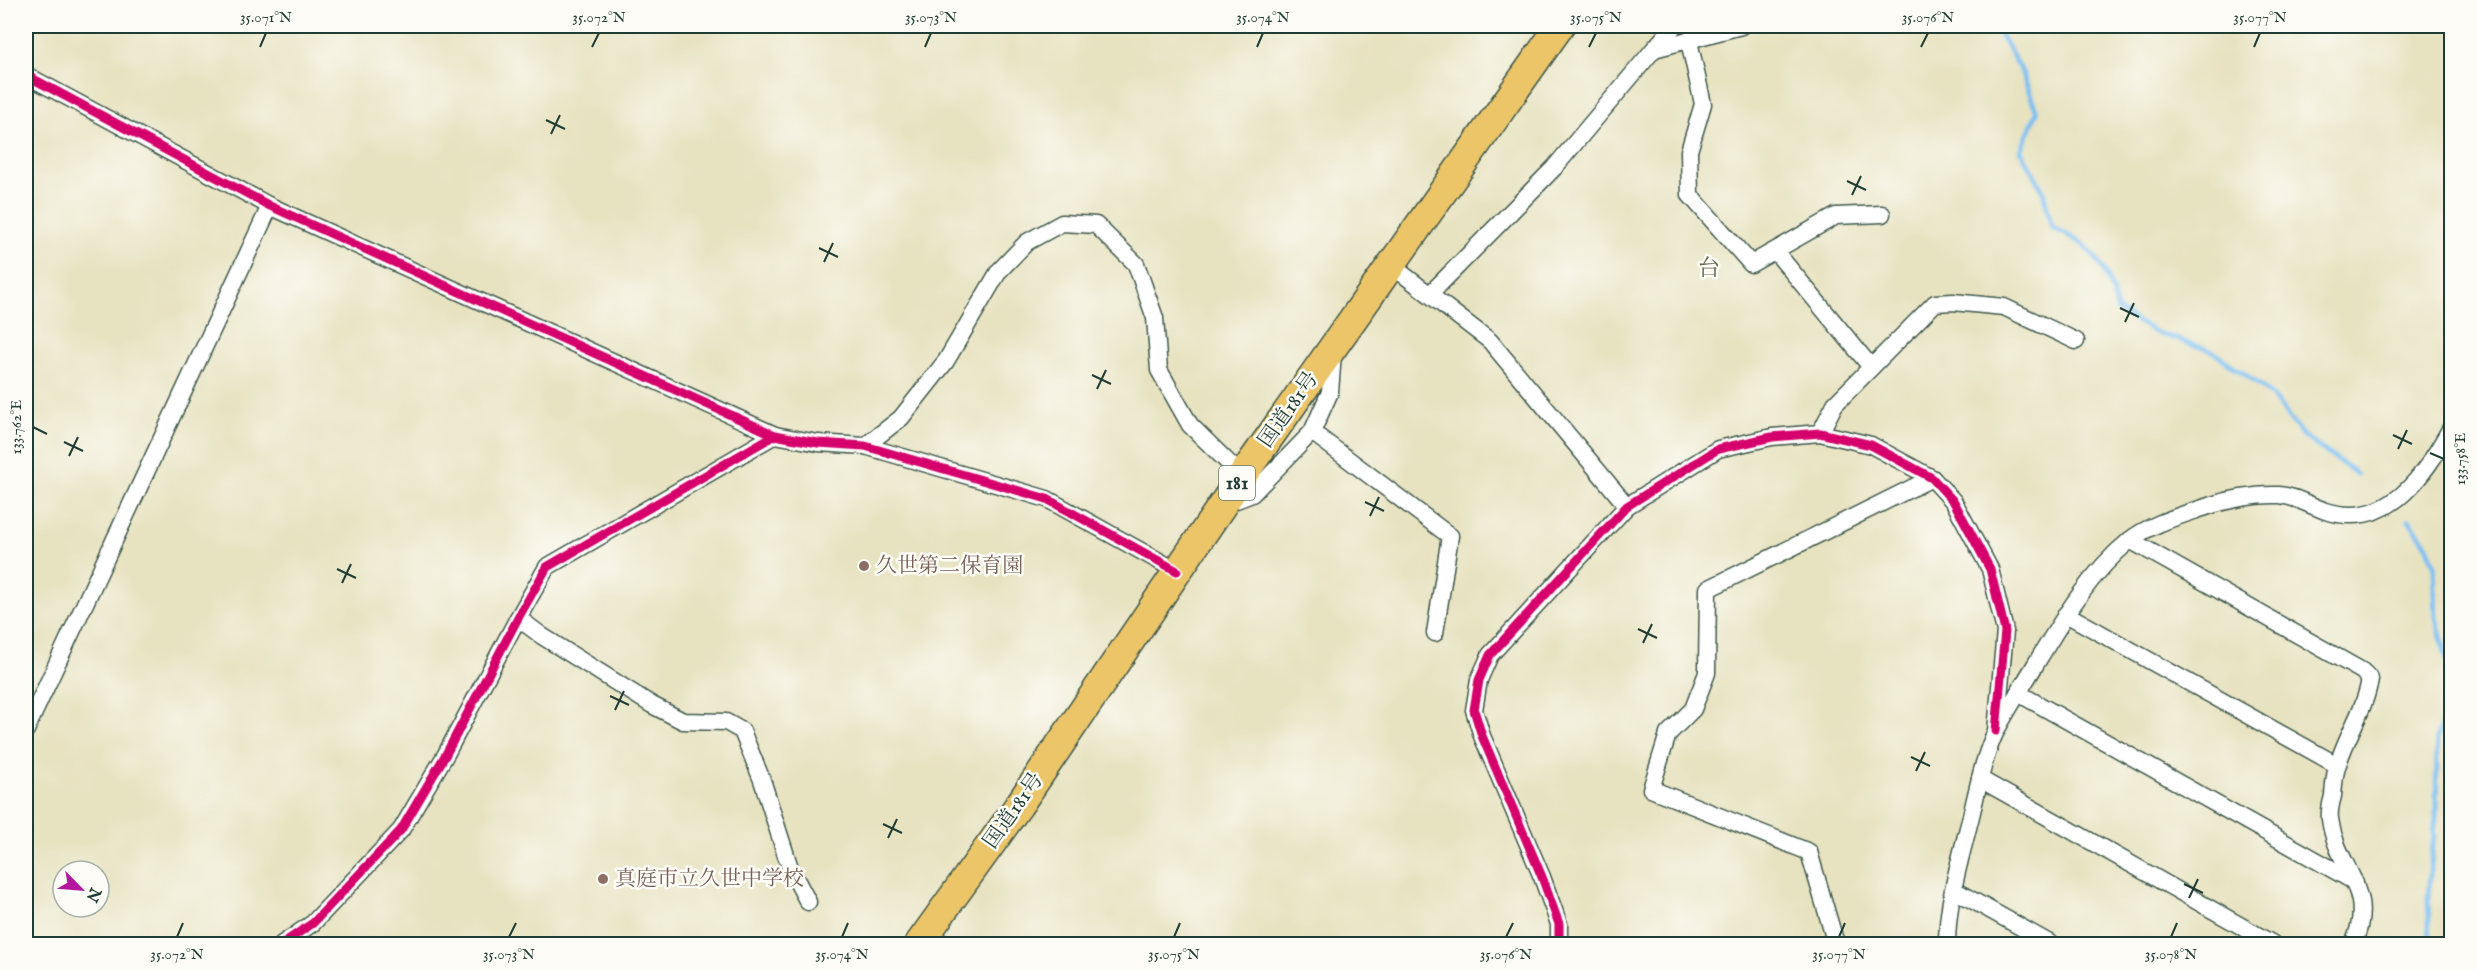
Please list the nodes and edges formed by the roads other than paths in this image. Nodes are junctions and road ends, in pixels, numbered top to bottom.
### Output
1 (1560, 26) edge
2 (1674, 26) edge
3 (1741, 26) edge
4 (1689, 41) junction
5 (1654, 49) junction
6 (26, 75) edge
7 (270, 206) junction
8 (1882, 214) dead end
9 (1775, 251) junction
10 (1391, 265) junction
11 (1430, 294) junction
12 (2076, 341) dead end
13 (1333, 347) junction
14 (1871, 368) junction
15 (2451, 426) edge
16 (1312, 432) junction
17 (1820, 433) junction
18 (775, 435) junction
19 (865, 446) junction
20 (1242, 476) junction
21 (1932, 478) junction
22 (1222, 505) junction
23 (1627, 506) junction
24 (2130, 540) junction
25 (1177, 572) junction
26 (2066, 614) junction
27 (518, 618) junction
28 (1435, 633) dead end
29 (2018, 693) junction
30 (26, 730) edge
31 (1996, 731) junction
32 (2337, 765) junction
33 (1980, 779) junction
34 (2355, 882) junction
35 (1954, 890) junction
36 (808, 902) dead end
37 (282, 945) edge
38 (919, 945) edge
39 (1559, 945) edge
40 (1836, 945) edge
41 (1947, 945) edge
42 (2051, 945) edge
43 (2274, 945) edge
44 (2353, 945) edge

1 - 10 highway, 国道181号 / 181
2 - 5 street
3 - 4 street
4 - 5 street
4 - 9 street
5 - 11 street
6 - 7 street
7 - 18 street
7 - 30 street
8 - 9 street
9 - 14 street
10 - 11 street
10 - 13 highway, 国道181号 / 181
11 - 23 street
12 - 14 street
13 - 16 street
13 - 20 highway, 国道181号 / 181
14 - 17 street
15 - 24 street
16 - 22 street
16 - 28 street
17 - 21 street
17 - 23 street
18 - 19 street
18 - 27 street
19 - 20 street
19 - 25 street
20 - 22 highway, 国道181号 / 181
21 - 31 street
21 - 40 street
22 - 25 highway, 国道181号 / 181
23 - 39 street
24 - 26 street
24 - 32 street
25 - 38 highway, 国道181号 / 181
26 - 29 street
26 - 32 street
27 - 36 street
27 - 37 street
29 - 31 street
29 - 34 street
31 - 33 street
32 - 34 street
33 - 35 street
33 - 43 street
34 - 44 street
35 - 41 street
35 - 42 street

